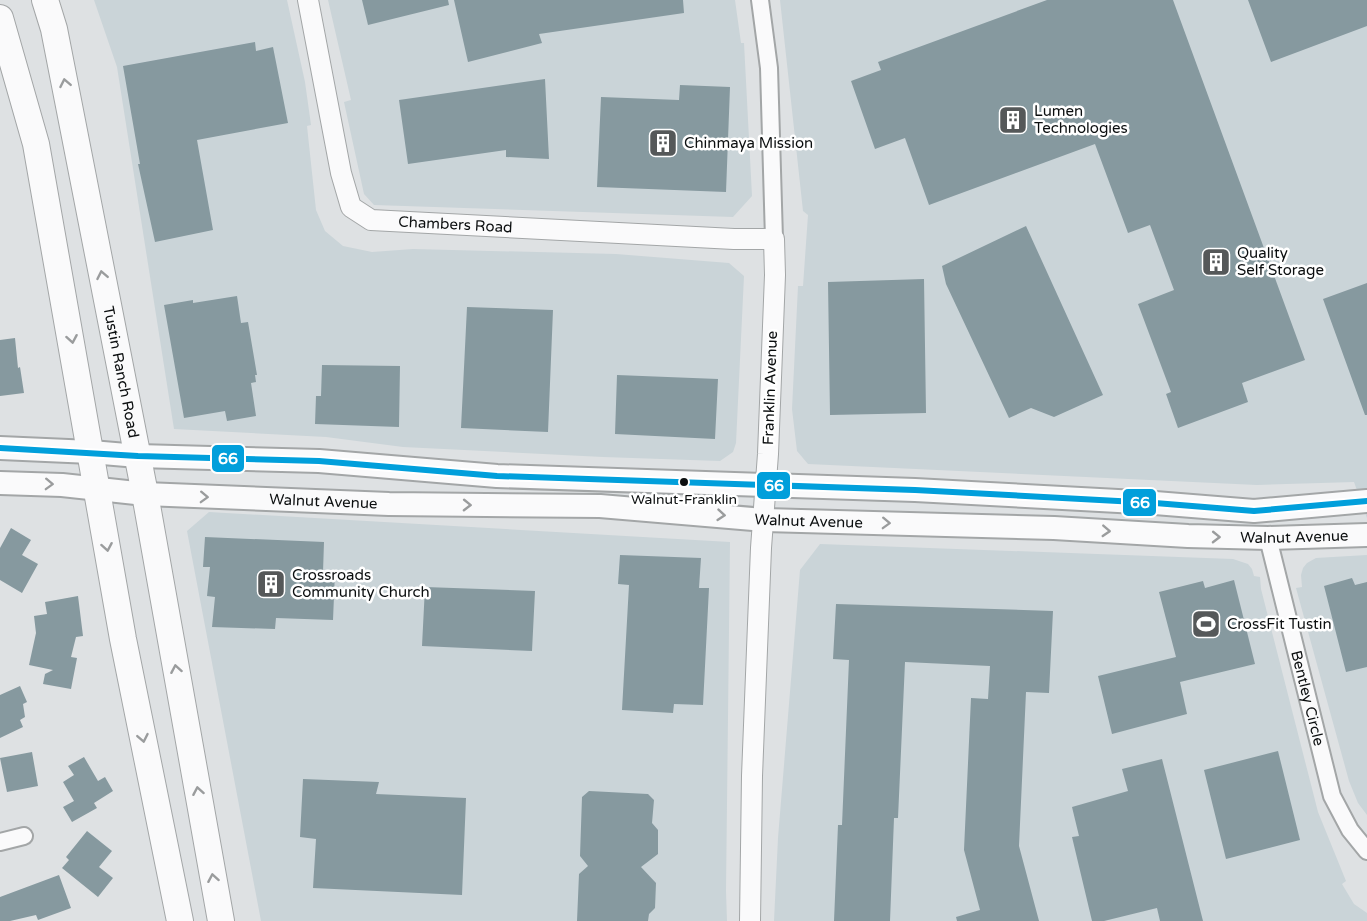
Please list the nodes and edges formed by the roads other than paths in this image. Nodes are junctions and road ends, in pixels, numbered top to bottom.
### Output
1 (45, 0) edge
2 (308, 0) edge
3 (760, 0) edge
4 (0, 18) edge
5 (774, 239) junction
6 (0, 448) edge
7 (91, 452) junction
8 (138, 456) junction
9 (408, 469) junction
10 (0, 483) edge
11 (766, 484) junction
12 (97, 489) junction
13 (145, 494) junction
14 (1367, 501) edge
15 (408, 504) junction
16 (765, 520) junction
17 (1367, 535) edge
18 (1268, 538) junction
19 (24, 836) dead end
20 (0, 842) edge
21 (1367, 851) edge
22 (180, 921) edge
23 (221, 921) edge
24 (750, 921) edge

8 -> 1 main road, Tustin Ranch Road
2 - 5 street, Chambers Road
3 - 5 street, Franklin Avenue
4 -> 7 main road
5 - 11 street, Franklin Avenue
6 - 7 main road, Walnut Avenue
7 - 8 main road, Walnut Avenue
7 - 12 main road
8 - 9 main road, Walnut Avenue
8 - 13 main road, Tustin Ranch Road
9 - 11 main road, Walnut Avenue
9 - 15 main road
10 -> 12 main road, Walnut Avenue
11 - 14 main road, Walnut Avenue
11 - 16 street, Franklin Avenue
12 - 13 main road, Walnut Avenue
12 -> 22 main road
13 -> 15 main road, Walnut Avenue
23 -> 13 main road, Tustin Ranch Road
15 -> 16 main road, Walnut Avenue
16 -> 18 main road, Walnut Avenue
16 - 24 street, Franklin Avenue
17 - 18 main road, Walnut Avenue
18 - 21 street, Bentley Circle
19 - 20 street

